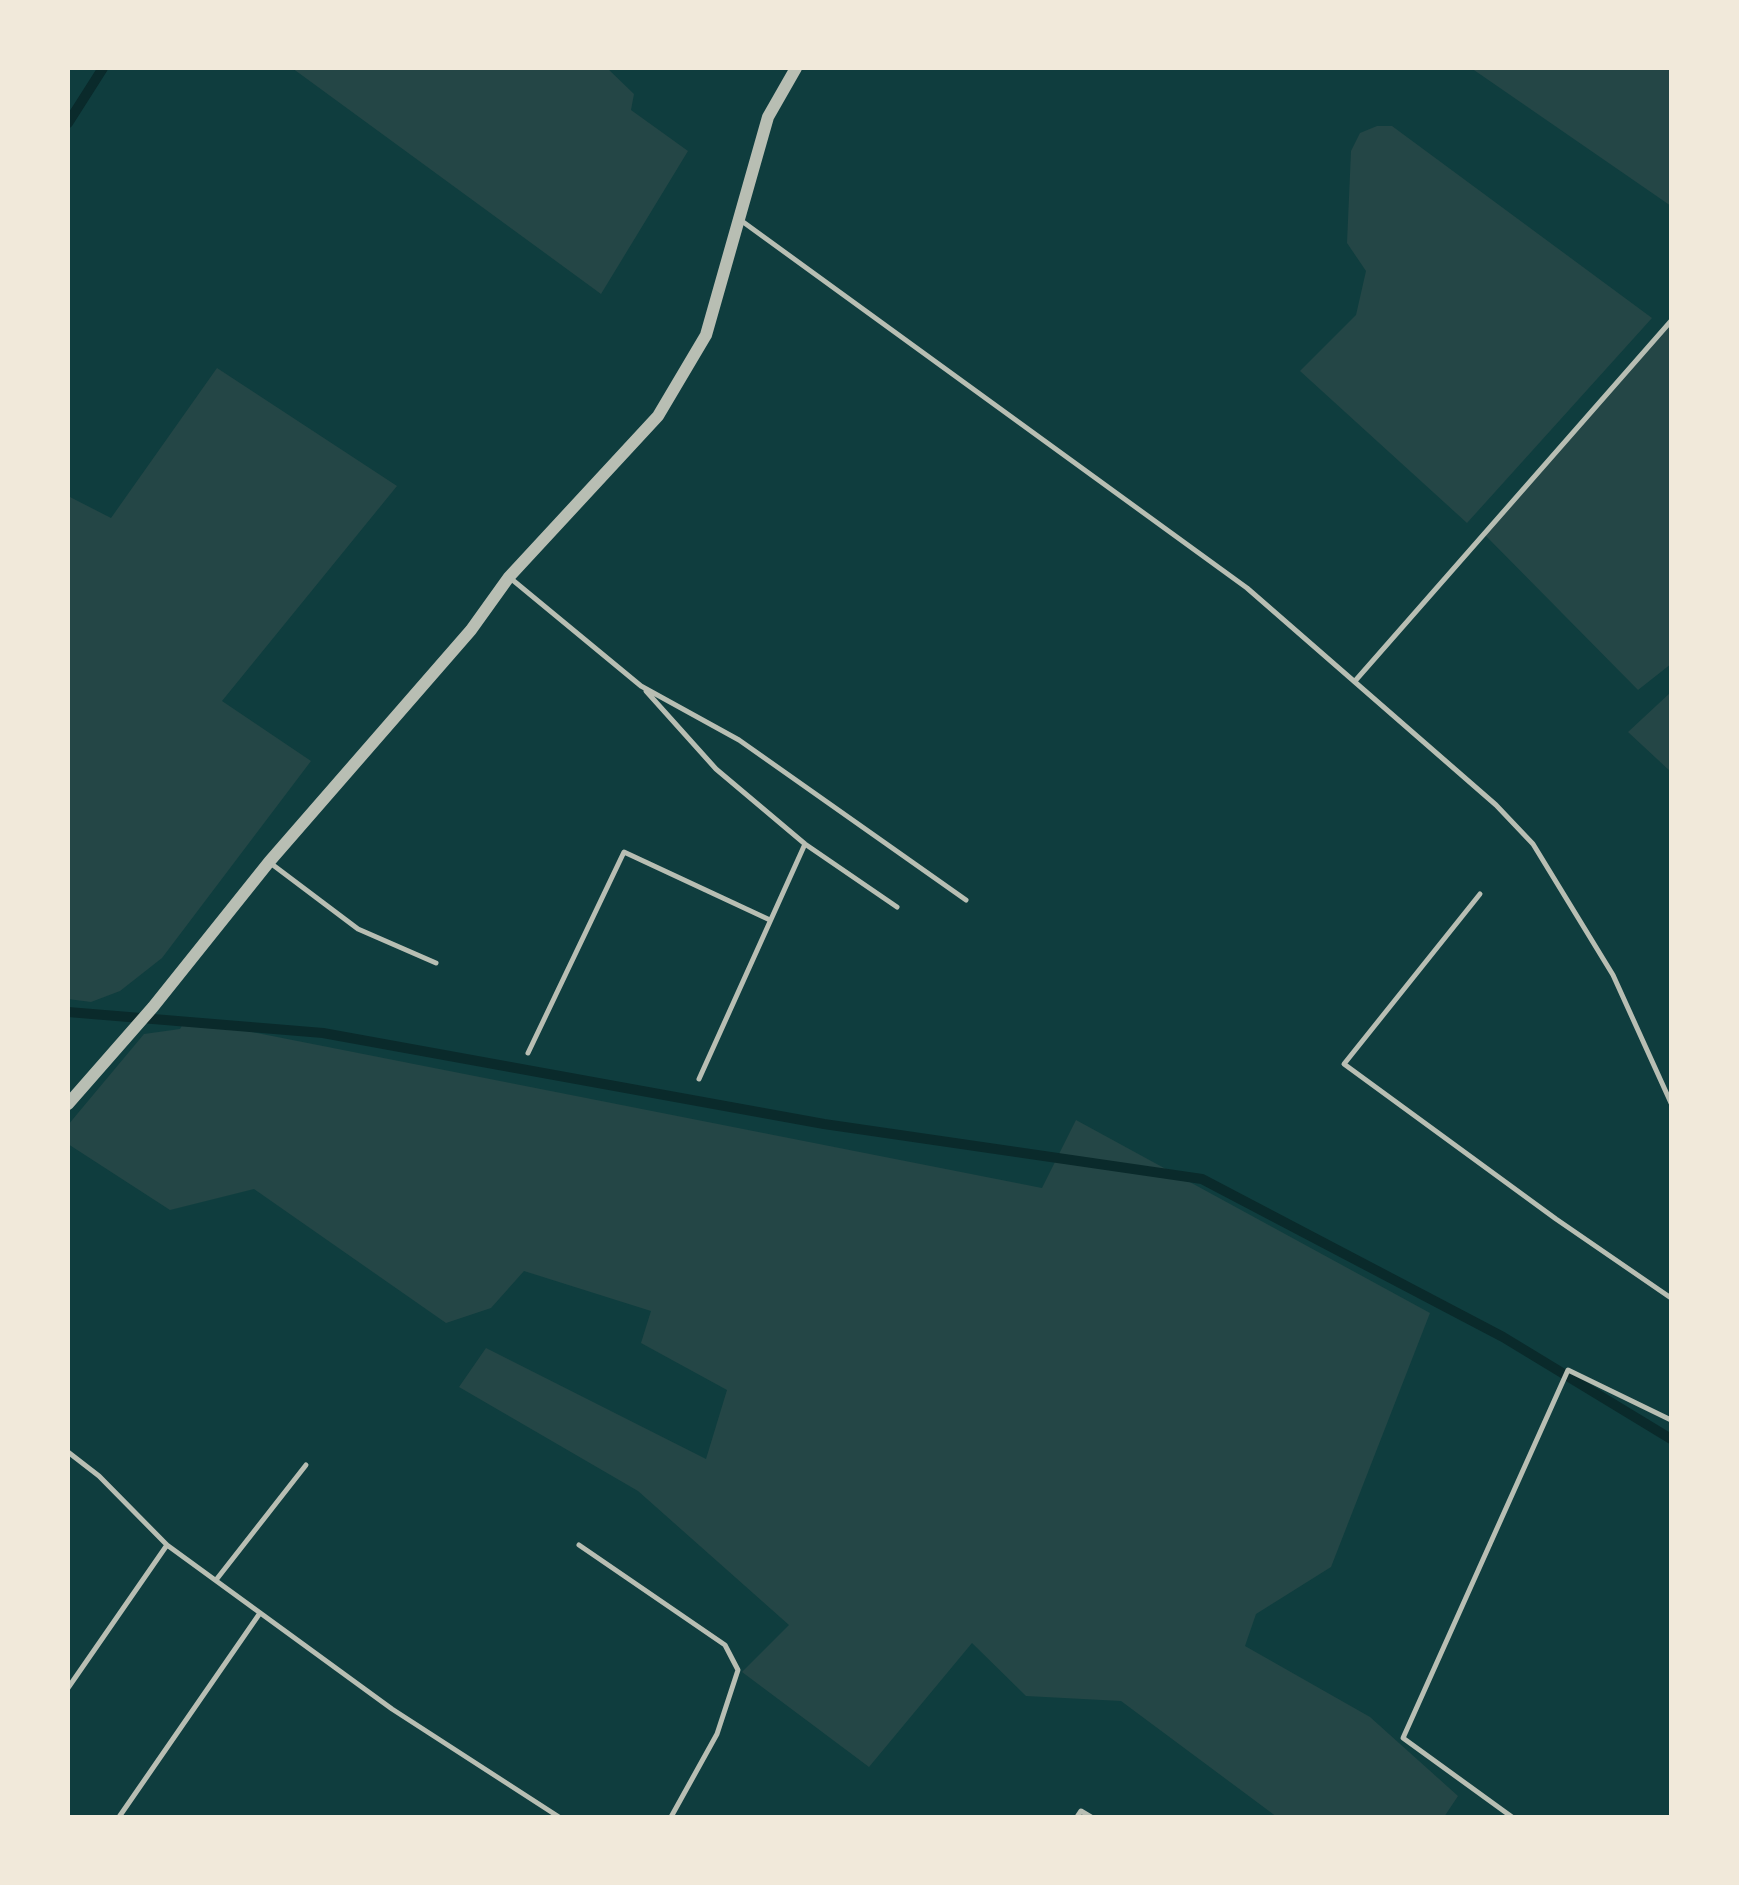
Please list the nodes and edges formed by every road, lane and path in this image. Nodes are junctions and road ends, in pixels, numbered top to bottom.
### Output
1 (796, 68) edge
2 (737, 218) junction
3 (1671, 321) edge
4 (509, 577) junction
5 (1355, 681) junction
6 (641, 686) junction
7 (805, 844) junction
8 (269, 862) junction
9 (1480, 894) dead end
10 (966, 900) dead end
11 (897, 907) dead end
12 (770, 920) junction
13 (436, 963) dead end
14 (528, 1053) dead end
15 (699, 1079) dead end
16 (1671, 1103) edge
17 (68, 1104) edge
18 (1671, 1298) edge
19 (1671, 1420) edge
20 (68, 1452) edge
21 (306, 1465) dead end
22 (167, 1545) junction
23 (579, 1545) dead end
24 (216, 1580) junction
25 (260, 1613) junction
26 (68, 1688) edge
27 (119, 1817) edge
28 (559, 1817) edge
29 (671, 1817) edge
30 (1077, 1817) edge
31 (1091, 1817) edge
32 (1512, 1817) edge

1 - 2 street
2 - 4 street
2 - 5 lane
3 - 5 lane
4 - 6 lane
4 - 8 street
5 - 16 lane
6 - 7 lane
6 - 10 lane
7 - 11 lane
7 - 12 lane
8 - 13 lane
8 - 17 street
9 - 18 lane
12 - 14 lane
12 - 15 lane
19 - 32 lane
20 - 22 lane
21 - 24 lane
22 - 24 lane
22 - 26 lane
23 - 29 lane
24 - 25 lane
25 - 27 lane
25 - 28 lane
30 - 31 lane

